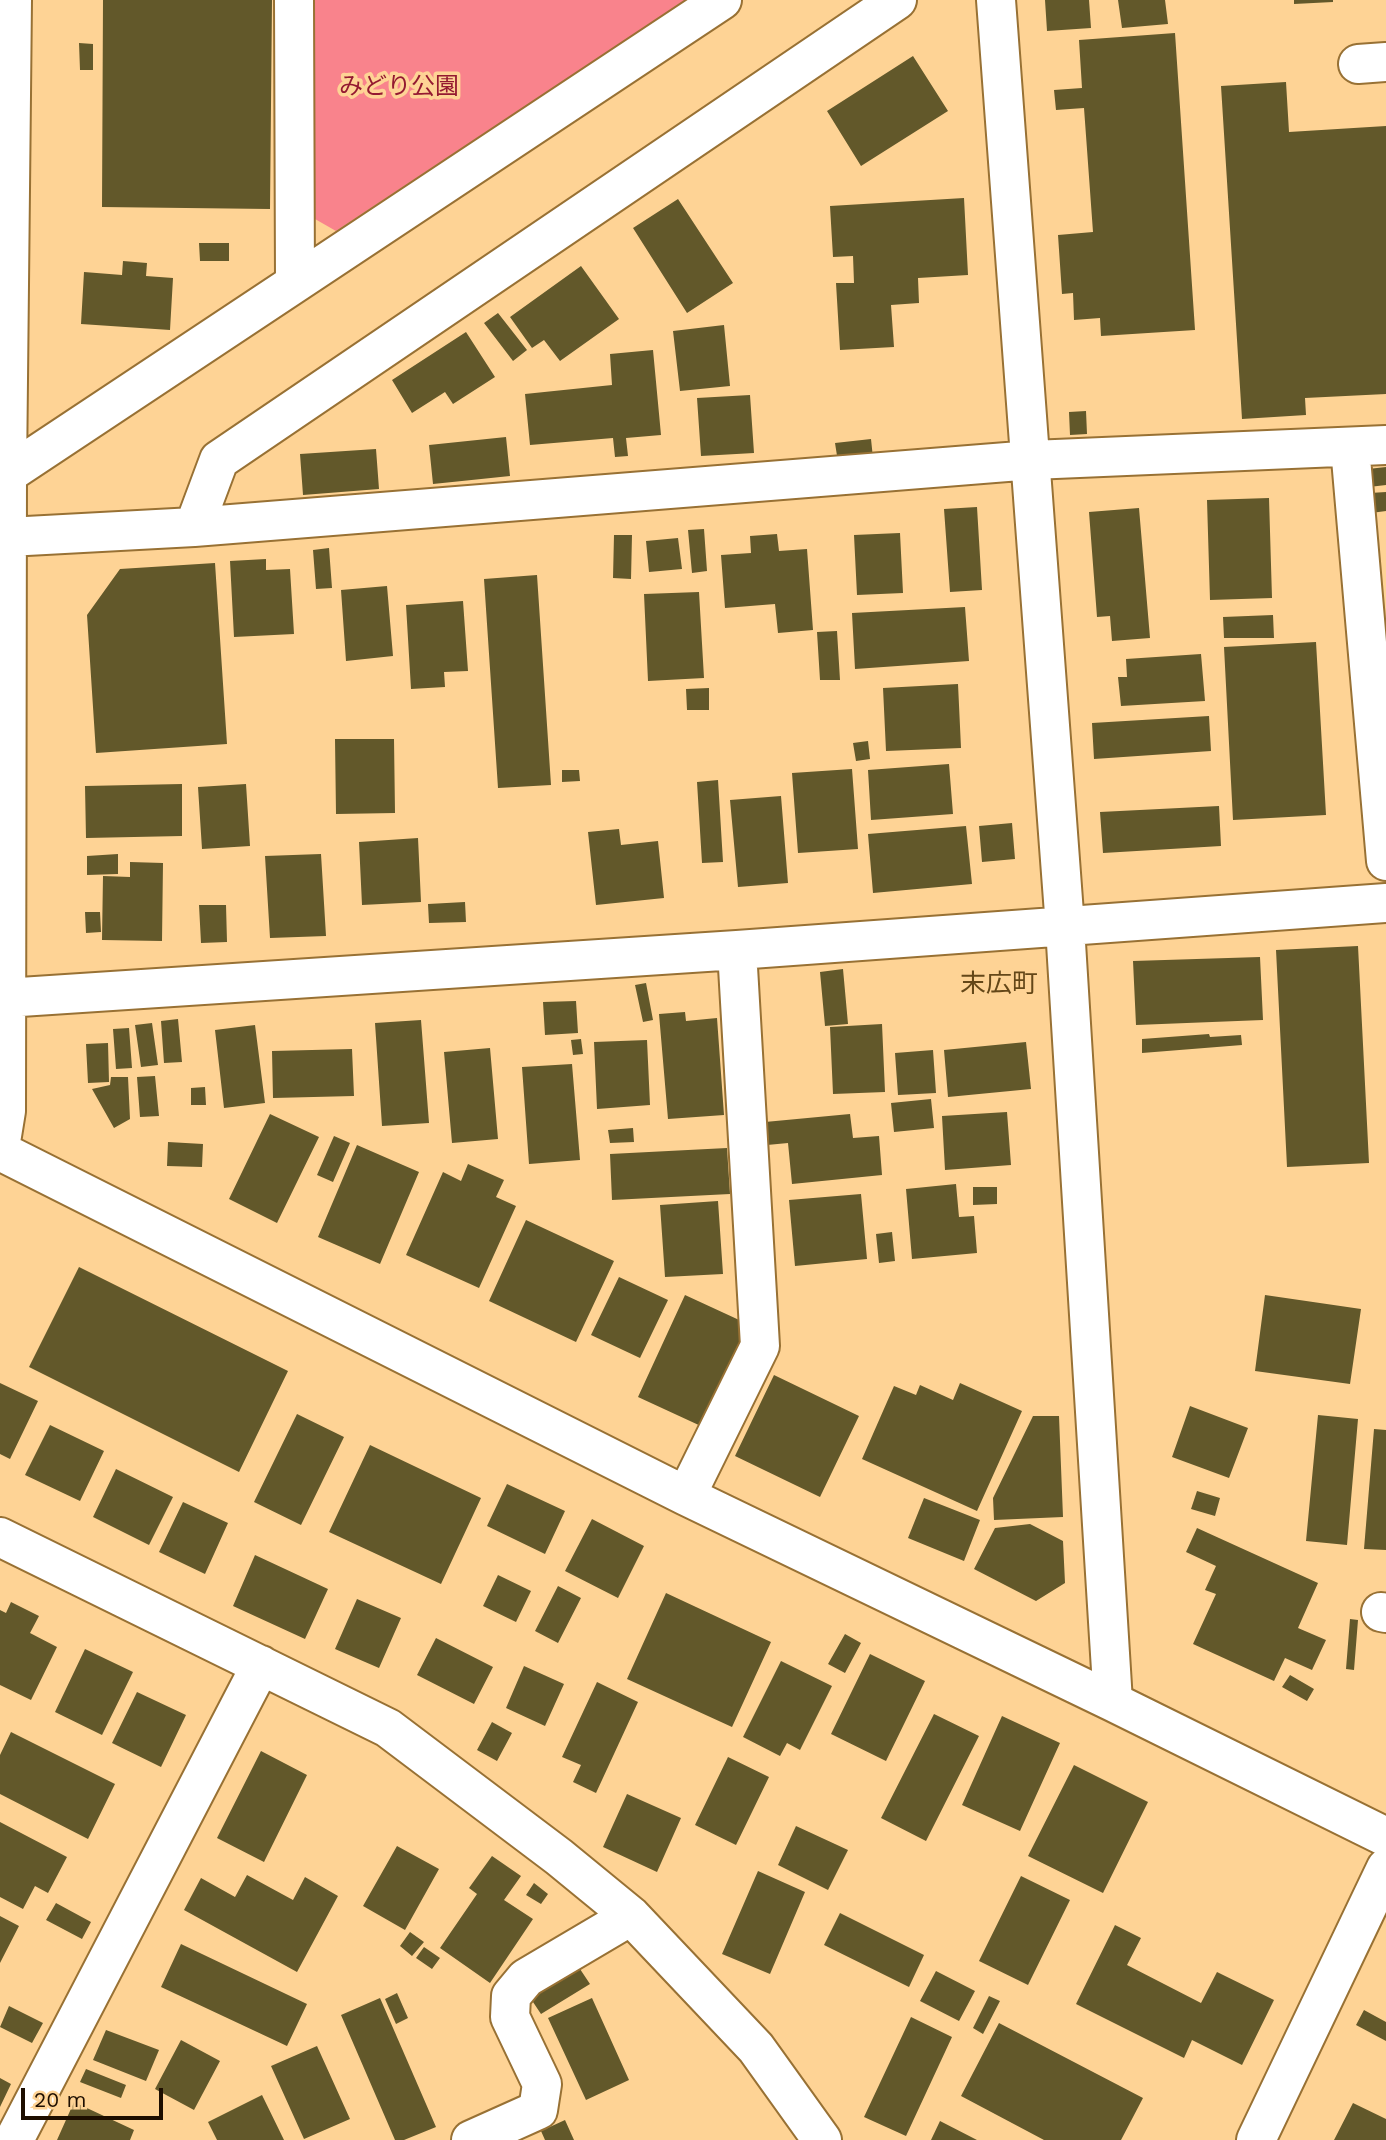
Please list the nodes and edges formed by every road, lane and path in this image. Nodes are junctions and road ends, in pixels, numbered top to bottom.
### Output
1 (12, 0) edge
2 (294, 0) edge
3 (722, 0) edge
4 (897, 0) edge
5 (996, 0) edge
6 (295, 282) junction
7 (1368, 446) edge
8 (1032, 460) junction
9 (4, 476) edge
10 (194, 527) junction
11 (4, 540) edge
12 (1386, 861) edge
13 (1386, 903) edge
14 (1065, 927) junction
15 (737, 950) junction
16 (5, 998) junction
17 (0, 1149) edge
18 (686, 1496) junction
19 (0, 1537) edge
20 (261, 1665) junction
21 (1113, 1702) junction
22 (1386, 1838) edge
23 (1386, 1868) edge
24 (631, 1916) junction
25 (14, 2140) edge
26 (471, 2140) edge
27 (822, 2140) edge
28 (1256, 2140) edge

1 - 9 street
2 - 6 street
3 - 6 street
4 - 10 street
5 - 8 street
6 - 9 street
7 - 8 street
7 - 12 street
8 - 10 street
8 - 14 street
9 - 11 street
10 - 11 street
11 - 16 street
13 - 14 street
14 - 15 street
14 - 21 street
15 - 16 street
15 - 18 street
16 - 17 street
17 - 18 street
18 - 21 street
19 - 20 street
20 - 24 street
20 - 25 street
21 - 22 street
23 - 28 street
24 - 26 street
24 - 27 street

